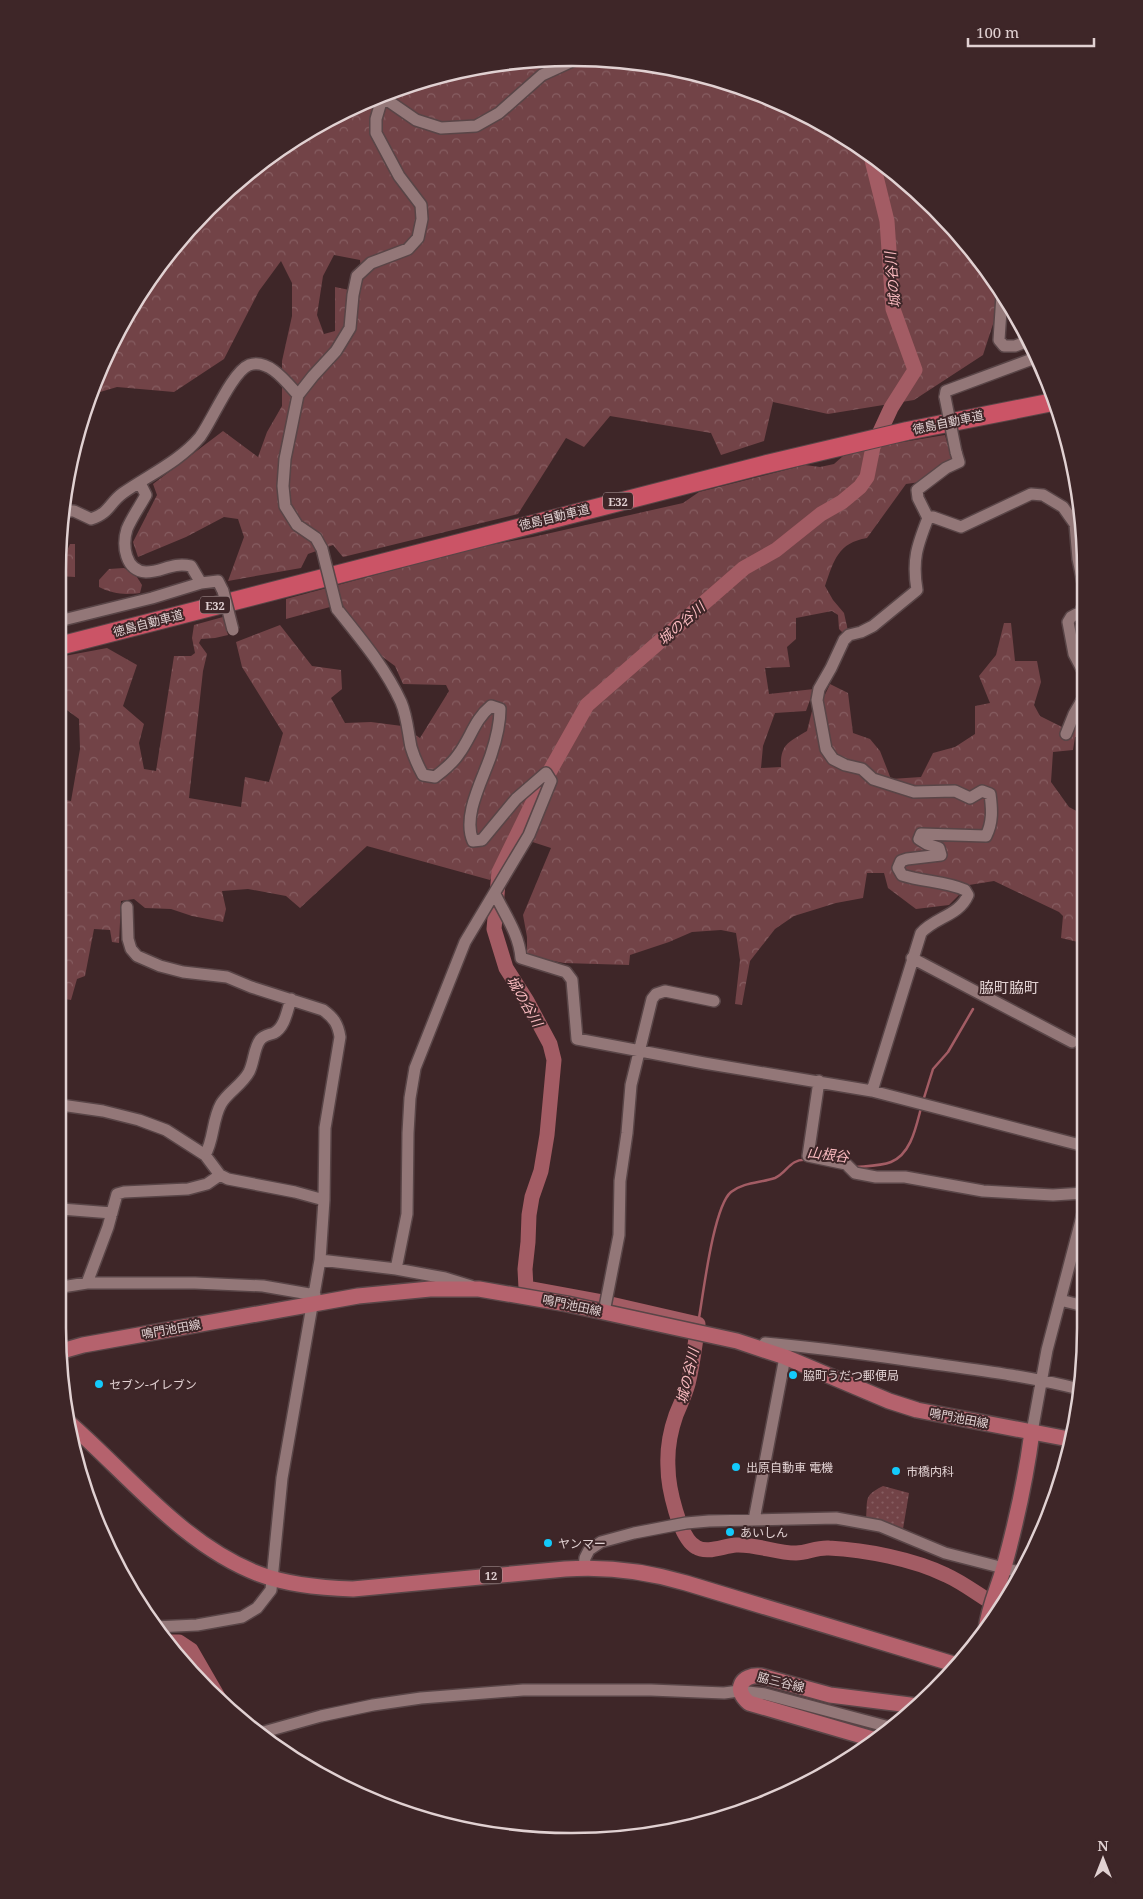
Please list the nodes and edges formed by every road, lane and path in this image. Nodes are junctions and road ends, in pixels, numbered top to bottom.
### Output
1 (561, 66) edge
2 (388, 101) edge
3 (380, 104) edge
4 (1001, 306) edge
5 (1022, 343) edge
6 (1030, 360) edge
7 (298, 395) junction
8 (1048, 403) edge
9 (140, 482) junction
10 (70, 511) edge
11 (1073, 516) edge
12 (928, 518) junction
13 (201, 583) junction
14 (1077, 614) edge
15 (66, 618) edge
16 (232, 630) dead end
17 (66, 644) edge
18 (1077, 660) edge
19 (1077, 709) edge
20 (1066, 734) dead end
21 (495, 894) junction
22 (127, 907) dead end
23 (912, 958) junction
24 (291, 999) junction
25 (714, 1001) dead end
26 (1072, 1042) dead end
27 (639, 1051) junction
28 (819, 1081) junction
29 (872, 1091) junction
30 (66, 1106) edge
31 (1077, 1144) edge
32 (205, 1155) junction
33 (220, 1175) junction
34 (1077, 1193) edge
35 (324, 1200) junction
36 (66, 1209) edge
37 (112, 1213) junction
38 (1077, 1236) edge
39 (320, 1260) junction
40 (396, 1269) junction
41 (87, 1283) junction
42 (66, 1286) edge
43 (479, 1289) junction
44 (314, 1300) junction
45 (1060, 1300) junction
46 (1077, 1304) edge
47 (604, 1312) junction
48 (67, 1350) edge
49 (764, 1350) junction
50 (785, 1357) junction
51 (1042, 1380) junction
52 (1073, 1387) edge
53 (77, 1430) edge
54 (1032, 1432) junction
55 (1064, 1438) edge
56 (754, 1520) junction
57 (584, 1567) junction
58 (1003, 1568) junction
59 (1014, 1571) edge
60 (273, 1578) junction
61 (989, 1612) edge
62 (164, 1626) edge
63 (949, 1663) edge
64 (739, 1691) junction
65 (908, 1705) edge
66 (882, 1725) edge
67 (268, 1731) edge
68 (867, 1737) edge

1 - 2 street
3 - 7 street
4 - 5 street
6 - 12 street, bridge
7 - 9 street
7 - 21 street, bridge
8 - 17 highway, 徳島自動車道 / E32
9 - 10 street
9 - 13 street
11 - 12 street
12 - 23 street
13 - 15 street
13 - 16 street, bridge
14 - 18 street
19 - 20 street
21 - 27 street
21 - 40 street
22 - 24 street
23 - 26 street
23 - 29 street
24 - 32 street
24 - 35 street
25 - 27 street
27 - 28 street
27 - 47 street
28 - 29 street
28 - 34 street
29 - 31 street
30 - 32 street
32 - 33 street
33 - 35 street
33 - 37 street
35 - 39 street
36 - 37 street
37 - 41 street
38 - 45 street
39 - 40 street
39 - 44 street
40 - 43 street
41 - 42 street
41 - 44 street
43 - 44 main road, 鳴門池田線
43 - 47 main road, 鳴門池田線
44 - 48 main road, 鳴門池田線
44 - 60 street
45 - 46 street
45 - 51 street
47 - 49 main road, 鳴門池田線
49 - 50 main road, 鳴門池田線
49 - 51 street
50 - 54 main road, 鳴門池田線
50 - 56 street
51 - 52 street
51 - 54 street
53 - 60 main road, 12
54 - 55 main road, 鳴門池田線
54 - 58 main road
56 - 57 street
56 - 58 street
57 - 60 main road, 12
57 - 63 main road, 12
58 - 59 street
58 - 61 main road
60 - 62 street
64 - 65 main road, 脇三谷線
64 - 66 street
64 - 67 street
64 - 68 main road, 脇三谷線

